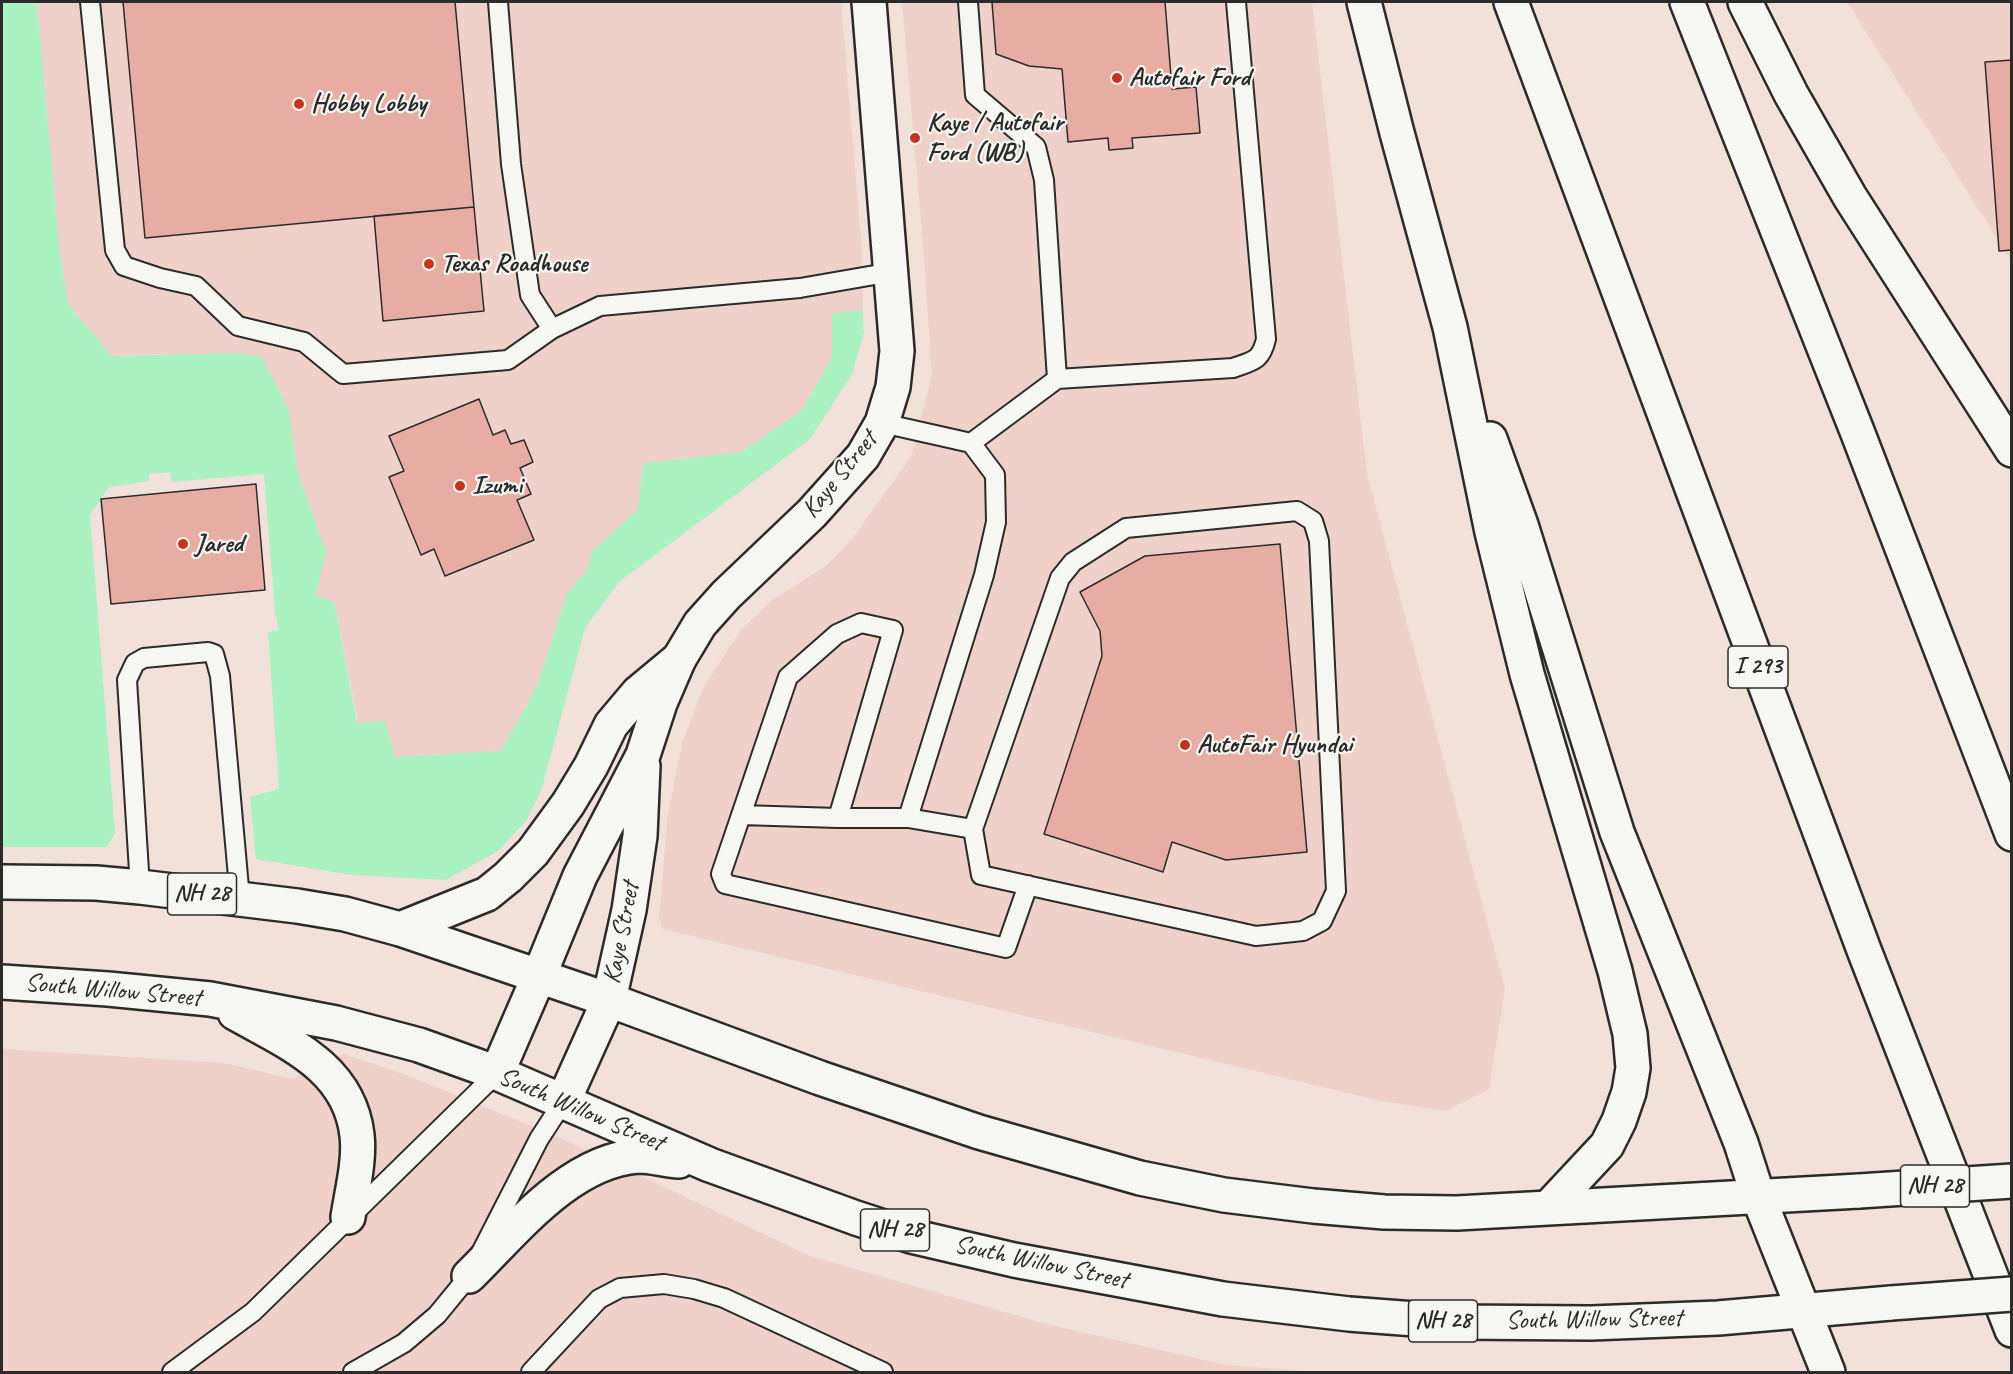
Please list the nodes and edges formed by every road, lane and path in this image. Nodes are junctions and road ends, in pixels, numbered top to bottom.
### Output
1 (90, 2) edge
2 (498, 2) edge
3 (869, 2) edge
4 (968, 2) edge
5 (1236, 2) edge
6 (1364, 2) edge
7 (1511, 2) edge
8 (1687, 2) edge
9 (1745, 2) edge
10 (892, 272) junction
11 (1450, 327) junction
12 (552, 329) junction
13 (1058, 379) junction
14 (882, 423) junction
15 (971, 443) junction
16 (2012, 450) edge
17 (679, 659) junction
18 (643, 755) junction
19 (741, 815) junction
20 (838, 818) junction
21 (908, 818) junction
22 (973, 830) junction
23 (2012, 834) edge
24 (2, 882) edge
25 (1028, 885) junction
26 (140, 887) junction
27 (240, 899) junction
28 (400, 929) junction
29 (540, 976) junction
30 (2, 982) edge
31 (210, 999) junction
32 (609, 1000) junction
33 (497, 1073) junction
34 (563, 1102) junction
35 (710, 1165) junction
36 (2012, 1181) edge
37 (1758, 1196) junction
38 (1551, 1206) junction
39 (348, 1217) junction
40 (469, 1276) junction
41 (2012, 1294) edge
42 (1803, 1311) junction
43 (2012, 1330) edge
44 (172, 1372) edge
45 (353, 1372) edge
46 (531, 1372) edge
47 (883, 1372) edge
48 (1828, 1372) edge

1 - 12 lane
2 - 12 lane
3 - 10 main road, Kaye Street
4 - 13 lane
5 - 13 lane
6 - 11 main road
7 - 43 main road, I 293
8 - 23 main road
9 - 16 main road
10 - 12 lane
10 - 14 main road, Kaye Street
11 - 37 main road
11 - 38 main road
13 - 15 lane
14 - 15 lane
14 - 17 main road, Kaye Street
15 - 21 lane
17 - 18 main road, Kaye Street
17 - 28 main road
18 - 29 main road, Kaye Street
18 - 32 main road, Kaye Street
19 - 20 lane
19 - 20 lane
19 - 25 lane
20 - 21 lane
21 - 22 lane
22 - 25 lane
22 - 25 lane
24 - 26 main road, NH 28
26 - 27 main road, NH 28
26 - 27 lane
27 - 28 main road, NH 28
28 - 29 main road, NH 28
29 - 32 main road, NH 28
29 - 33 main road, Kaye Street
30 - 31 main road, South Willow Street / NH 28
31 - 33 main road, South Willow Street / NH 28
31 - 39 main road
32 - 34 main road, Kaye Street
32 - 38 main road, NH 28
33 - 34 main road, South Willow Street / NH 28
33 - 39 lane
34 - 35 main road, South Willow Street / NH 28
34 - 40 lane
35 - 40 main road
35 - 42 main road, South Willow Street / NH 28
36 - 37 main road, NH 28, bridge
37 - 38 main road, NH 28
37 - 42 main road
39 - 44 lane
40 - 45 lane
41 - 42 main road, South Willow Street / NH 28, bridge
42 - 48 main road
46 - 47 lane

